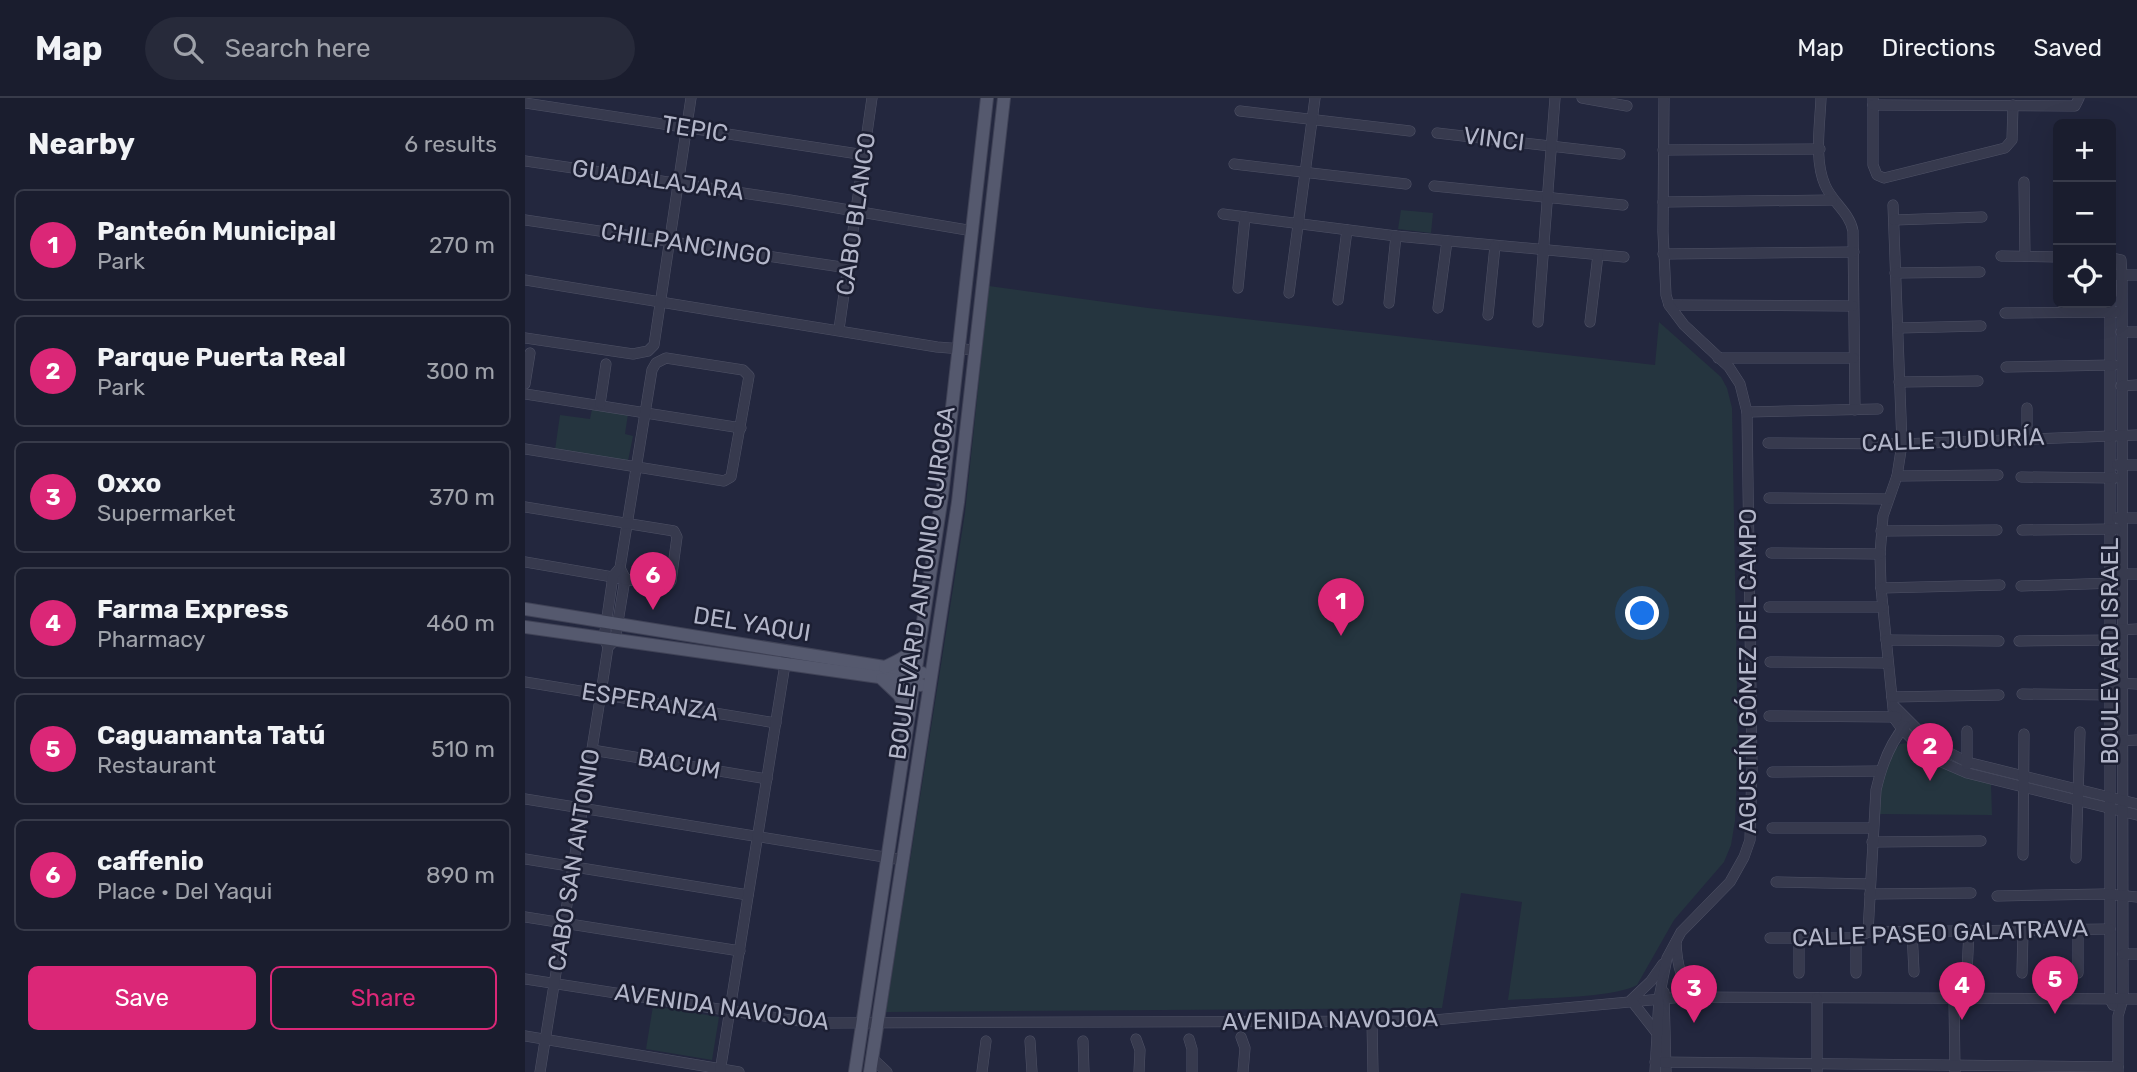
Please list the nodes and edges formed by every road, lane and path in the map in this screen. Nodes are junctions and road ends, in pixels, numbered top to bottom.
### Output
1 (691, 98) edge
2 (871, 98) edge
3 (987, 98) edge
4 (1004, 98) edge
5 (1315, 98) edge
6 (1555, 98) edge
7 (1582, 98) edge
8 (1664, 98) edge
9 (1821, 98) edge
10 (1607, 100) edge
11 (1873, 101) edge
12 (1977, 101) edge
13 (2077, 102) edge
14 (525, 103) edge
15 (2013, 105) junction
16 (1627, 106) dead end
17 (1240, 111) dead end
18 (1312, 119) junction
19 (687, 128) junction
20 (1410, 131) dead end
21 (1437, 133) dead end
22 (1551, 146) junction
23 (1820, 149) junction
24 (1663, 150) junction
25 (1620, 154) dead end
26 (865, 156) junction
27 (525, 161) edge
28 (1234, 164) dead end
29 (1306, 172) junction
30 (2024, 182) dead end
31 (680, 183) junction
32 (1406, 184) dead end
33 (1434, 186) dead end
34 (1546, 199) junction
35 (1832, 200) junction
36 (1663, 202) junction
37 (1623, 205) dead end
38 (1893, 205) dead end
39 (856, 211) junction
40 (1223, 214) dead end
41 (1245, 217) junction
42 (1982, 217) dead end
43 (525, 220) edge
44 (1894, 220) junction
45 (1299, 223) junction
46 (973, 230) junction
47 (1346, 230) junction
48 (1396, 236) junction
49 (1447, 241) junction
50 (670, 242) junction
51 (1495, 246) junction
52 (1542, 250) junction
53 (1854, 252) junction
54 (1664, 254) junction
55 (1598, 255) junction
56 (2001, 256) dead end
57 (2025, 256) junction
58 (1624, 257) dead end
59 (2053, 257) edge
60 (848, 268) junction
61 (1980, 272) dead end
62 (1895, 273) junction
63 (2117, 275) edge
64 (2137, 275) edge
65 (525, 280) edge
66 (1238, 288) dead end
67 (1289, 293) dead end
68 (1338, 300) dead end
69 (661, 301) junction
70 (1389, 303) dead end
71 (1669, 305) junction
72 (1853, 306) junction
73 (1437, 308) dead end
74 (2092, 308) edge
75 (2110, 308) edge
76 (2112, 308) edge
77 (2122, 312) junction
78 (2005, 313) dead end
79 (1488, 315) dead end
80 (1538, 322) dead end
81 (1590, 322) dead end
82 (1981, 326) dead end
83 (1898, 328) junction
84 (839, 329) junction
85 (2121, 332) junction
86 (2137, 332) edge
87 (525, 338) edge
88 (958, 349) junction
89 (975, 349) junction
90 (530, 353) dead end
91 (1718, 358) junction
92 (1854, 358) junction
93 (606, 364) dead end
94 (2110, 365) junction
95 (2121, 365) junction
96 (2006, 367) dead end
97 (1978, 381) dead end
98 (1899, 382) junction
99 (525, 384) edge
100 (2137, 385) edge
101 (2121, 386) junction
102 (525, 394) edge
103 (600, 404) junction
104 (2027, 408) dead end
105 (1878, 409) dead end
106 (1855, 410) junction
107 (1747, 411) junction
108 (644, 412) junction
109 (741, 428) junction
110 (2110, 435) junction
111 (2122, 435) junction
112 (2137, 435) edge
113 (2027, 438) junction
114 (1768, 443) dead end
115 (1902, 444) junction
116 (525, 449) edge
117 (2109, 465) junction
118 (2121, 465) junction
119 (2137, 465) edge
120 (636, 466) junction
121 (1998, 475) dead end
122 (1897, 476) junction
123 (2021, 477) dead end
124 (2109, 477) junction
125 (2121, 478) junction
126 (1769, 498) dead end
127 (1888, 499) junction
128 (525, 507) edge
129 (2137, 518) edge
130 (627, 522) junction
131 (2115, 524) junction
132 (1997, 530) dead end
133 (2022, 530) dead end
134 (1881, 531) junction
135 (1771, 553) dead end
136 (1880, 554) junction
137 (525, 562) edge
138 (619, 574) junction
139 (2137, 574) edge
140 (2122, 578) junction
141 (2110, 579) junction
142 (2000, 585) dead end
143 (2021, 586) dead end
144 (611, 588) junction
145 (1881, 588) junction
146 (623, 590) junction
147 (1769, 607) dead end
148 (1883, 607) junction
149 (525, 609) edge
150 (612, 623) junction
151 (525, 626) edge
152 (2137, 629) edge
153 (2110, 635) junction
154 (2122, 635) junction
155 (921, 637) junction
156 (1886, 640) junction
157 (1999, 641) dead end
158 (2019, 641) dead end
159 (609, 642) junction
160 (787, 650) junction
161 (1770, 662) dead end
162 (1888, 663) junction
163 (784, 665) junction
164 (882, 672) junction
165 (914, 678) junction
166 (929, 681) junction
167 (525, 682) edge
168 (2110, 683) junction
169 (2122, 683) junction
170 (2137, 684) edge
171 (601, 693) junction
172 (2022, 694) dead end
173 (1999, 695) dead end
174 (2110, 695) junction
175 (2122, 695) junction
176 (1893, 702) junction
177 (909, 714) junction
178 (1769, 716) dead end
179 (1902, 721) junction
180 (776, 723) junction
181 (1967, 731) dead end
182 (2080, 732) dead end
183 (2024, 734) dead end
184 (2137, 740) edge
185 (2116, 741) junction
186 (592, 750) junction
187 (1967, 768) junction
188 (1880, 771) junction
189 (1772, 772) dead end
190 (767, 779) junction
191 (2023, 783) junction
192 (2077, 795) junction
193 (525, 799) edge
194 (2109, 803) junction
195 (2137, 804) edge
196 (2121, 806) junction
197 (582, 807) junction
198 (2137, 815) edge
199 (1772, 828) dead end
200 (1873, 828) junction
201 (757, 836) junction
202 (1982, 841) dead end
203 (1872, 842) junction
204 (2022, 855) dead end
205 (887, 858) junction
206 (2075, 858) dead end
207 (525, 859) edge
208 (903, 860) junction
209 (574, 866) junction
210 (1776, 882) dead end
211 (1870, 889) junction
212 (1971, 893) dead end
213 (748, 895) junction
214 (1997, 895) dead end
215 (2111, 895) junction
216 (2123, 896) junction
217 (2137, 897) edge
218 (525, 917) edge
219 (564, 923) junction
220 (2078, 929) junction
221 (2110, 929) junction
222 (1969, 930) junction
223 (2023, 930) junction
224 (1912, 931) junction
225 (1868, 932) junction
226 (1799, 937) junction
227 (1770, 938) dead end
228 (1856, 938) junction
229 (1676, 940) junction
230 (740, 951) junction
231 (2123, 954) junction
232 (2137, 954) edge
233 (1667, 958) junction
234 (1914, 972) dead end
235 (1799, 973) dead end
236 (1856, 973) dead end
237 (1967, 973) dead end
238 (2022, 973) dead end
239 (2078, 973) dead end
240 (525, 978) edge
241 (554, 983) junction
242 (1662, 994) junction
243 (1699, 997) junction
244 (1817, 998) junction
245 (1954, 998) junction
246 (2110, 999) junction
247 (2123, 999) junction
248 (2137, 999) edge
249 (1631, 1000) junction
250 (730, 1010) junction
251 (2117, 1016) junction
252 (1372, 1021) junction
253 (863, 1023) junction
254 (878, 1023) junction
255 (1656, 1032) junction
256 (525, 1036) edge
257 (1241, 1037) dead end
258 (545, 1039) junction
259 (1136, 1039) dead end
260 (1189, 1039) dead end
261 (986, 1041) dead end
262 (1030, 1041) dead end
263 (1083, 1041) dead end
264 (872, 1058) junction
265 (1661, 1067) edge
266 (1817, 1068) edge
267 (1955, 1068) edge
268 (2118, 1069) edge
269 (720, 1070) edge
270 (540, 1072) edge
271 (739, 1072) edge
272 (855, 1072) edge
273 (870, 1072) edge
274 (887, 1072) edge
275 (982, 1072) edge
276 (1032, 1072) edge
277 (1084, 1072) edge
278 (1139, 1072) edge
279 (1192, 1072) edge
280 (1243, 1072) edge
281 (1373, 1072) edge

1 - 19 street
2 - 26 street, CABO BLANCO
3 - 46 main road, BOULEVARD ANTONIO QUIROGA
4 - 89 main road, BOULEVARD ANTONIO QUIROGA
5 - 18 street
6 - 22 street
7 - 10 street
8 - 24 street
9 - 23 street
10 - 16 street
11 - 12 street
11 - 15 street
12 - 15 street
13 - 15 street
14 - 19 street, TEPIC
17 - 18 street
18 - 20 street
18 - 29 street
19 - 26 street, TEPIC
19 - 31 street
21 - 22 street, VINCI
22 - 25 street, VINCI
22 - 34 street
23 - 24 street
23 - 35 street
24 - 36 street
26 - 39 street, CABO BLANCO
27 - 31 street, GUADALAJARA
28 - 29 street
29 - 32 street
29 - 45 street
30 - 57 street
31 - 39 street, GUADALAJARA
31 - 50 street
33 - 34 street
34 - 37 street
34 - 52 street
35 - 36 street
35 - 53 street
36 - 54 street
38 - 44 street
39 - 46 street, GUADALAJARA
39 - 60 street, CABO BLANCO
40 - 41 street
41 - 45 street
41 - 66 street
42 - 44 street
43 - 50 street, CHILPANCINGO
44 - 62 street
45 - 47 street
45 - 67 street
46 - 88 main road, BOULEVARD ANTONIO QUIROGA
47 - 48 street
47 - 68 street
48 - 49 street
48 - 70 street
49 - 51 street
49 - 73 street
50 - 60 street, CHILPANCINGO
50 - 69 street
51 - 52 street
51 - 79 street
52 - 55 street
52 - 80 street
53 - 54 street
53 - 72 street
54 - 71 street
55 - 58 street
55 - 81 street
56 - 57 street
57 - 59 street
60 - 84 street, CABO BLANCO
61 - 62 street
62 - 83 street
63 - 64 street
63 - 77 street, BOULEVARD ISRAEL
65 - 69 street
69 - 84 street
69 - 87 street
71 - 72 street
71 - 91 street, AGUSTÍN GÓMEZ DEL CAMPO
72 - 92 street
74 - 78 street
75 - 94 street, BOULEVARD ISRAEL
76 - 77 street
77 - 85 street, BOULEVARD ISRAEL
82 - 83 street
83 - 98 street
84 - 88 street
85 - 86 street
85 - 95 street, BOULEVARD ISRAEL
88 - 89 street
88 - 155 main road, BOULEVARD ANTONIO QUIROGA
89 - 166 main road, BOULEVARD ANTONIO QUIROGA
90 - 99 street
91 - 92 street
91 - 107 street, AGUSTÍN GÓMEZ DEL CAMPO
92 - 106 street
93 - 103 street
94 - 95 street
94 - 96 street
94 - 110 street, BOULEVARD ISRAEL
95 - 101 street, BOULEVARD ISRAEL
97 - 98 street
98 - 115 street
100 - 101 street
101 - 111 street, BOULEVARD ISRAEL
102 - 103 street
103 - 108 street
104 - 113 street
105 - 106 street
106 - 107 street
107 - 229 street, AGUSTÍN GÓMEZ DEL CAMPO
108 - 109 street
108 - 109 street, CABO SAN ANTONIO
108 - 120 street, CABO SAN ANTONIO
109 - 120 street
110 - 111 street, CALLE JUDURÍA
110 - 113 street, CALLE JUDURÍA
110 - 117 street, BOULEVARD ISRAEL
111 - 112 street, CALLE JUDURÍA
111 - 118 street, BOULEVARD ISRAEL
113 - 115 street, CALLE JUDURÍA
114 - 115 street, CALLE JUDURÍA
115 - 122 street
116 - 120 street
117 - 118 street
117 - 124 street, BOULEVARD ISRAEL
118 - 119 street
118 - 125 street, BOULEVARD ISRAEL
120 - 130 street, CABO SAN ANTONIO
121 - 122 street
122 - 127 street
123 - 124 street
124 - 125 street
124 - 131 street, BOULEVARD ISRAEL
125 - 131 street, BOULEVARD ISRAEL
126 - 127 street
127 - 134 street
128 - 130 street
129 - 131 street
130 - 138 street, CABO SAN ANTONIO
130 - 138 street
131 - 133 street
131 - 140 street, BOULEVARD ISRAEL
131 - 141 street, BOULEVARD ISRAEL
132 - 134 street
134 - 136 street
135 - 136 street
136 - 145 street
137 - 138 street
138 - 144 street, CABO SAN ANTONIO
138 - 146 street, CABO SAN ANTONIO
139 - 140 street
140 - 141 street
140 - 154 street, BOULEVARD ISRAEL
141 - 143 street
141 - 153 street, BOULEVARD ISRAEL
142 - 145 street
144 - 146 street
144 - 150 street, CABO SAN ANTONIO
145 - 148 street
146 - 150 street, CABO SAN ANTONIO
147 - 148 street
148 - 156 street
149 - 150 main road, DEL YAQUI
150 - 159 street, CABO SAN ANTONIO
150 - 160 main road, DEL YAQUI
151 - 159 main road, DEL YAQUI
152 - 154 street
153 - 154 street
153 - 158 street
153 - 168 street, BOULEVARD ISRAEL
154 - 169 street, BOULEVARD ISRAEL
155 - 164 main road
155 - 165 main road, BOULEVARD ANTONIO QUIROGA
156 - 157 street
156 - 162 street
159 - 163 main road, DEL YAQUI
159 - 171 street, CABO SAN ANTONIO
160 - 163 street
160 - 164 main road, DEL YAQUI
161 - 162 street
162 - 176 street
163 - 164 main road, DEL YAQUI
163 - 180 street
164 - 165 main road, DEL YAQUI
164 - 177 main road
165 - 166 main road, DEL YAQUI
165 - 177 main road, BOULEVARD ANTONIO QUIROGA
166 - 208 main road, BOULEVARD ANTONIO QUIROGA
167 - 171 street, ESPERANZA
168 - 169 street
168 - 174 street, BOULEVARD ISRAEL
169 - 170 street
169 - 175 street, BOULEVARD ISRAEL
171 - 180 street, ESPERANZA
171 - 186 street, CABO SAN ANTONIO
172 - 174 street
173 - 176 street
174 - 175 street
174 - 185 street, BOULEVARD ISRAEL
175 - 185 street, BOULEVARD ISRAEL
176 - 179 street
177 - 205 main road, BOULEVARD ANTONIO QUIROGA
178 - 179 street
179 - 187 street
179 - 188 street
180 - 190 street
181 - 187 street
182 - 192 street
183 - 191 street
184 - 185 street
185 - 194 street, BOULEVARD ISRAEL
185 - 196 street, BOULEVARD ISRAEL
186 - 190 street, BACUM
186 - 197 street, CABO SAN ANTONIO
187 - 191 street
188 - 189 street
188 - 200 street
190 - 201 street
191 - 192 street
191 - 204 street
192 - 194 street
192 - 206 street
193 - 197 street
194 - 196 street
194 - 215 street, BOULEVARD ISRAEL
195 - 196 street
196 - 198 street
196 - 216 street, BOULEVARD ISRAEL
197 - 201 street
197 - 209 street, CABO SAN ANTONIO
199 - 200 street
200 - 203 street
201 - 205 street
201 - 213 street
202 - 203 street
203 - 211 street
205 - 208 street
205 - 253 main road, BOULEVARD ANTONIO QUIROGA
207 - 209 street
208 - 254 main road, BOULEVARD ANTONIO QUIROGA
209 - 213 street
209 - 219 street, CABO SAN ANTONIO
210 - 211 street
211 - 212 street
211 - 225 street
213 - 230 street
214 - 215 street
215 - 216 street
215 - 221 street, BOULEVARD ISRAEL
216 - 217 street
216 - 231 street, BOULEVARD ISRAEL
218 - 219 street
219 - 230 street
219 - 241 street, CABO SAN ANTONIO
220 - 221 street, CALLE PASEO GALATRAVA
220 - 223 street, CALLE PASEO GALATRAVA
220 - 239 street
221 - 246 street, BOULEVARD ISRAEL
222 - 223 street, CALLE PASEO GALATRAVA
222 - 224 street, CALLE PASEO GALATRAVA
222 - 237 street
223 - 238 street
224 - 225 street, CALLE PASEO GALATRAVA
224 - 234 street
225 - 228 street, CALLE PASEO GALATRAVA
226 - 227 street, CALLE PASEO GALATRAVA
226 - 228 street, CALLE PASEO GALATRAVA
226 - 235 street
228 - 236 street
229 - 233 street, AGUSTÍN GÓMEZ DEL CAMPO
229 - 243 street
230 - 250 street
231 - 232 street
231 - 247 street, BOULEVARD ISRAEL
233 - 242 street, AGUSTÍN GÓMEZ DEL CAMPO
233 - 249 street
240 - 241 street, AVENIDA NAVOJOA
241 - 250 street, AVENIDA NAVOJOA
241 - 258 street, CABO SAN ANTONIO
242 - 243 street, AVENIDA NAVOJOA
242 - 249 street, AVENIDA NAVOJOA
242 - 255 street
242 - 265 street
243 - 244 street, AVENIDA NAVOJOA
244 - 245 street, AVENIDA NAVOJOA
244 - 266 street
245 - 246 street, AVENIDA NAVOJOA
245 - 267 street
246 - 247 street, AVENIDA NAVOJOA
246 - 251 street
247 - 248 street, AVENIDA NAVOJOA
247 - 251 street, BOULEVARD ISRAEL
249 - 252 street, AVENIDA NAVOJOA
249 - 255 street
250 - 253 street, AVENIDA NAVOJOA
250 - 269 street
251 - 268 street
252 - 254 street, AVENIDA NAVOJOA
252 - 281 street
253 - 254 street, AVENIDA NAVOJOA
253 - 272 main road, BOULEVARD ANTONIO QUIROGA
254 - 264 main road, BOULEVARD ANTONIO QUIROGA
255 - 265 street
256 - 258 street
257 - 280 street
258 - 269 street
258 - 270 street, CABO SAN ANTONIO
259 - 278 street
260 - 279 street
261 - 275 street
262 - 276 street
263 - 277 street
264 - 273 main road, BOULEVARD ANTONIO QUIROGA
264 - 274 street
265 - 266 street
266 - 267 street
267 - 268 street
269 - 271 street

